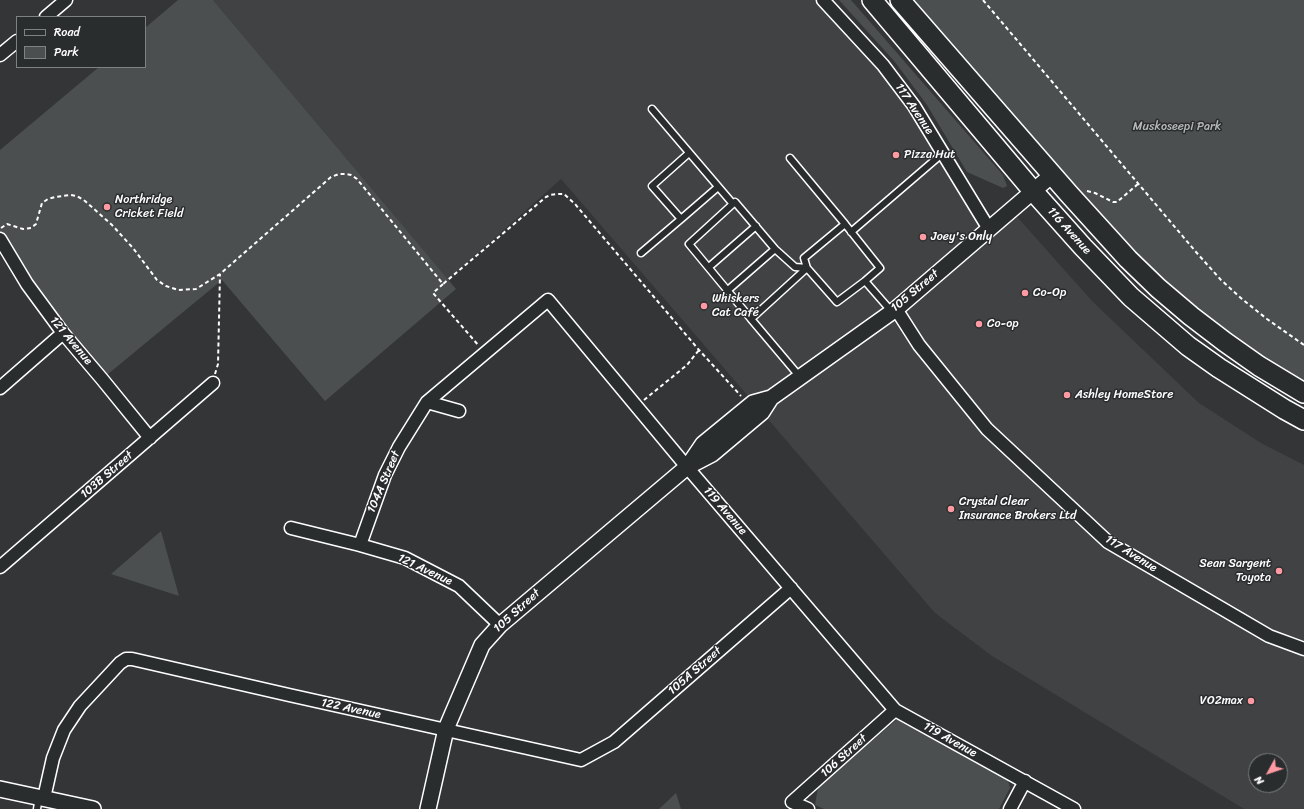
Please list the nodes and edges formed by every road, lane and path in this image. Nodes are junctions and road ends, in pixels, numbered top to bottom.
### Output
1 (66, 0) edge
2 (823, 0) edge
3 (872, 0) edge
4 (900, 0) edge
5 (983, 0) edge
6 (47, 16) edge
7 (16, 42) edge
8 (0, 55) edge
9 (652, 108) dead end
10 (689, 153) junction
11 (943, 153) junction
12 (790, 158) dead end
13 (1052, 175) junction
14 (1138, 184) junction
15 (718, 187) junction
16 (1080, 189) dead end
17 (1033, 191) junction
18 (733, 204) junction
19 (681, 219) junction
20 (844, 224) junction
21 (756, 226) junction
22 (0, 229) edge
23 (989, 229) junction
24 (851, 232) junction
25 (0, 239) edge
26 (775, 249) junction
27 (641, 253) dead end
28 (709, 267) junction
29 (807, 268) junction
30 (220, 274) junction
31 (865, 281) junction
32 (443, 284) junction
33 (728, 290) junction
34 (894, 310) junction
35 (751, 319) junction
36 (63, 333) junction
37 (1304, 346) edge
38 (699, 350) junction
39 (485, 353) junction
40 (800, 377) junction
41 (213, 383) joint
42 (0, 388) edge
43 (1304, 393) edge
44 (644, 401) dead end
45 (745, 401) dead end
46 (427, 402) junction
47 (459, 411) dead end
48 (1304, 420) edge
49 (150, 438) junction
50 (687, 467) junction
51 (291, 528) dead end
52 (360, 545) junction
53 (0, 567) edge
54 (791, 588) junction
55 (500, 625) junction
56 (1304, 649) edge
57 (896, 710) junction
58 (446, 729) junction
59 (596, 751) joint
60 (1025, 781) junction
61 (0, 789) edge
62 (40, 801) edge
63 (93, 809) edge
64 (428, 809) edge
65 (808, 809) edge
66 (1010, 809) edge
67 (1074, 809) edge

1 - 6 street
2 - 11 street, 117 Avenue
3 - 17 main road, 116 Avenue
4 - 13 main road, 116 Avenue
5 - 14 path
7 - 8 street
9 - 10 lane
10 - 15 lane
10 - 19 lane
11 - 23 street, 117 Avenue
11 - 24 lane
12 - 20 lane
13 - 17 street, 105 Street
13 - 43 main road, 116 Avenue
14 - 16 path
14 - 37 path
15 - 18 lane
15 - 19 lane
17 - 23 street, 105 Street
17 - 48 main road, 116 Avenue
18 - 21 lane
18 - 28 lane
19 - 27 lane
20 - 24 lane
20 - 29 lane
21 - 26 lane
21 - 28 lane
22 - 30 path
23 - 34 street, 105 Street
24 - 31 lane
25 - 36 street, 121 Avenue
26 - 29 lane
26 - 33 lane
28 - 33 lane
29 - 31 lane
29 - 35 lane
30 - 32 path
30 - 41 path
31 - 34 lane
32 - 38 path
32 - 39 path
33 - 35 lane
34 - 40 street, 105 Street
34 - 56 street, 117 Avenue
35 - 40 lane
36 - 42 street
36 - 49 street, 121 Avenue
38 - 44 path
38 - 45 path
39 - 46 street, 119 Avenue
39 - 50 street, 119 Avenue
40 - 50 street, 105 Street
41 - 49 street, 103B Street
46 - 47 street
46 - 52 street, 104A Street
49 - 53 street, 103B Street
50 - 54 street, 119 Avenue
50 - 55 street, 105 Street
51 - 52 street, 121 Avenue
52 - 55 street, 121 Avenue
54 - 57 street, 119 Avenue
54 - 59 street, 105A Street
55 - 58 street, 105 Street
57 - 60 street, 119 Avenue
57 - 65 street, 106 Street
58 - 59 street, 122 Avenue
58 - 62 street, 122 Avenue
58 - 64 street, 105 Street
60 - 66 street
60 - 67 street, 119 Avenue
61 - 62 street
62 - 63 street

